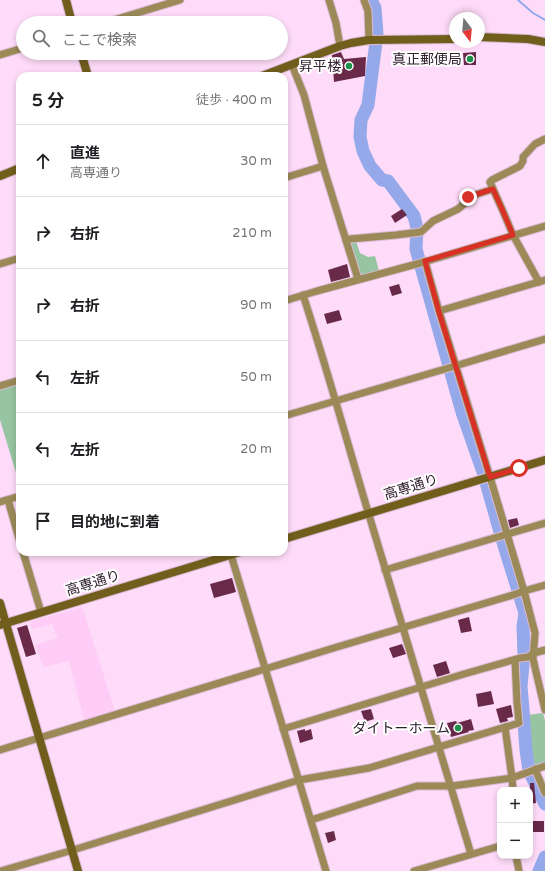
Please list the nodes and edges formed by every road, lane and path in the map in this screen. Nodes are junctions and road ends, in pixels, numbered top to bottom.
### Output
1 (66, 0) edge
2 (180, 0) edge
3 (329, 0) edge
4 (364, 0) edge
5 (70, 16) edge
6 (127, 16) edge
7 (485, 37) edge
8 (449, 39) edge
9 (369, 40) junction
10 (545, 42) edge
11 (340, 46) junction
12 (16, 50) edge
13 (0, 55) edge
14 (83, 60) edge
15 (292, 64) junction
16 (87, 72) edge
17 (272, 72) edge
18 (545, 140) edge
19 (323, 166) junction
20 (16, 170) edge
21 (0, 176) edge
22 (288, 177) edge
23 (493, 189) junction
24 (545, 226) edge
25 (513, 235) junction
26 (346, 240) junction
27 (16, 259) edge
28 (422, 262) junction
29 (0, 264) edge
30 (358, 280) junction
31 (542, 281) edge
32 (303, 295) junction
33 (288, 299) edge
34 (439, 312) junction
35 (545, 339) edge
36 (455, 366) junction
37 (16, 381) edge
38 (0, 386) edge
39 (335, 401) junction
40 (288, 415) edge
41 (545, 460) edge
42 (486, 478) junction
43 (16, 497) edge
44 (8, 500) junction
45 (0, 502) edge
46 (368, 514) junction
47 (545, 523) edge
48 (16, 528) edge
49 (507, 534) junction
50 (288, 538) edge
51 (24, 556) edge
52 (220, 556) edge
53 (231, 556) edge
54 (385, 570) junction
55 (545, 585) edge
56 (524, 591) junction
57 (0, 603) edge
58 (41, 612) junction
59 (3, 624) edge
60 (403, 627) junction
61 (545, 650) edge
62 (534, 653) junction
63 (515, 660) junction
64 (265, 669) junction
65 (421, 688) junction
66 (545, 710) edge
67 (504, 727) junction
68 (283, 729) junction
69 (40, 738) junction
70 (439, 747) junction
71 (0, 750) edge
72 (545, 766) edge
73 (534, 770) junction
74 (512, 778) junction
75 (299, 780) junction
76 (451, 786) junction
77 (513, 787) edge
78 (545, 793) edge
79 (311, 820) junction
80 (497, 847) edge
81 (72, 850) junction
82 (471, 854) junction
83 (517, 859) edge
84 (0, 871) edge
85 (78, 871) edge
86 (326, 871) edge
87 (414, 871) edge
88 (519, 871) edge

1 - 5 street
2 - 6 street
3 - 11 street
4 - 9 street
7 - 10 street
8 - 9 street
9 - 11 street
11 - 15 street
12 - 13 street
14 - 16 street
15 - 17 street
15 - 19 street
18 - 23 street
19 - 22 street
19 - 26 street
20 - 21 street
23 - 25 street
23 - 26 street
24 - 25 street
25 - 28 street
25 - 31 street
26 - 30 street
27 - 29 street
28 - 30 street
28 - 34 street
30 - 32 street
31 - 34 street
32 - 33 street
32 - 39 street
34 - 36 street
35 - 36 street
36 - 39 street
36 - 42 street
37 - 38 street
39 - 40 street
39 - 46 street
41 - 42 street, 高専通り
42 - 46 street, 高専通り
42 - 49 street
43 - 44 street
44 - 45 street
44 - 48 street
46 - 50 street, 高専通り
46 - 54 street
47 - 49 street
49 - 54 street
49 - 56 street
51 - 58 street
52 - 58 street, 高専通り
53 - 64 street
54 - 60 street
55 - 56 street
56 - 60 street
56 - 62 street
57 - 59 street
58 - 59 street, 高専通り
59 - 69 street
60 - 64 street
60 - 65 street
61 - 62 street
62 - 63 street
62 - 66 street
63 - 65 street
63 - 67 street
64 - 68 street
64 - 69 street
65 - 68 street
65 - 70 street
67 - 70 street
67 - 74 street
68 - 75 street
69 - 71 street
69 - 81 street
70 - 75 street
70 - 76 street
72 - 73 street
73 - 74 street
73 - 78 street
74 - 76 street
74 - 77 street
75 - 79 street
75 - 81 street
76 - 79 street
76 - 82 street
79 - 86 street
80 - 82 street
81 - 84 street
81 - 85 street
82 - 87 street
83 - 88 street

